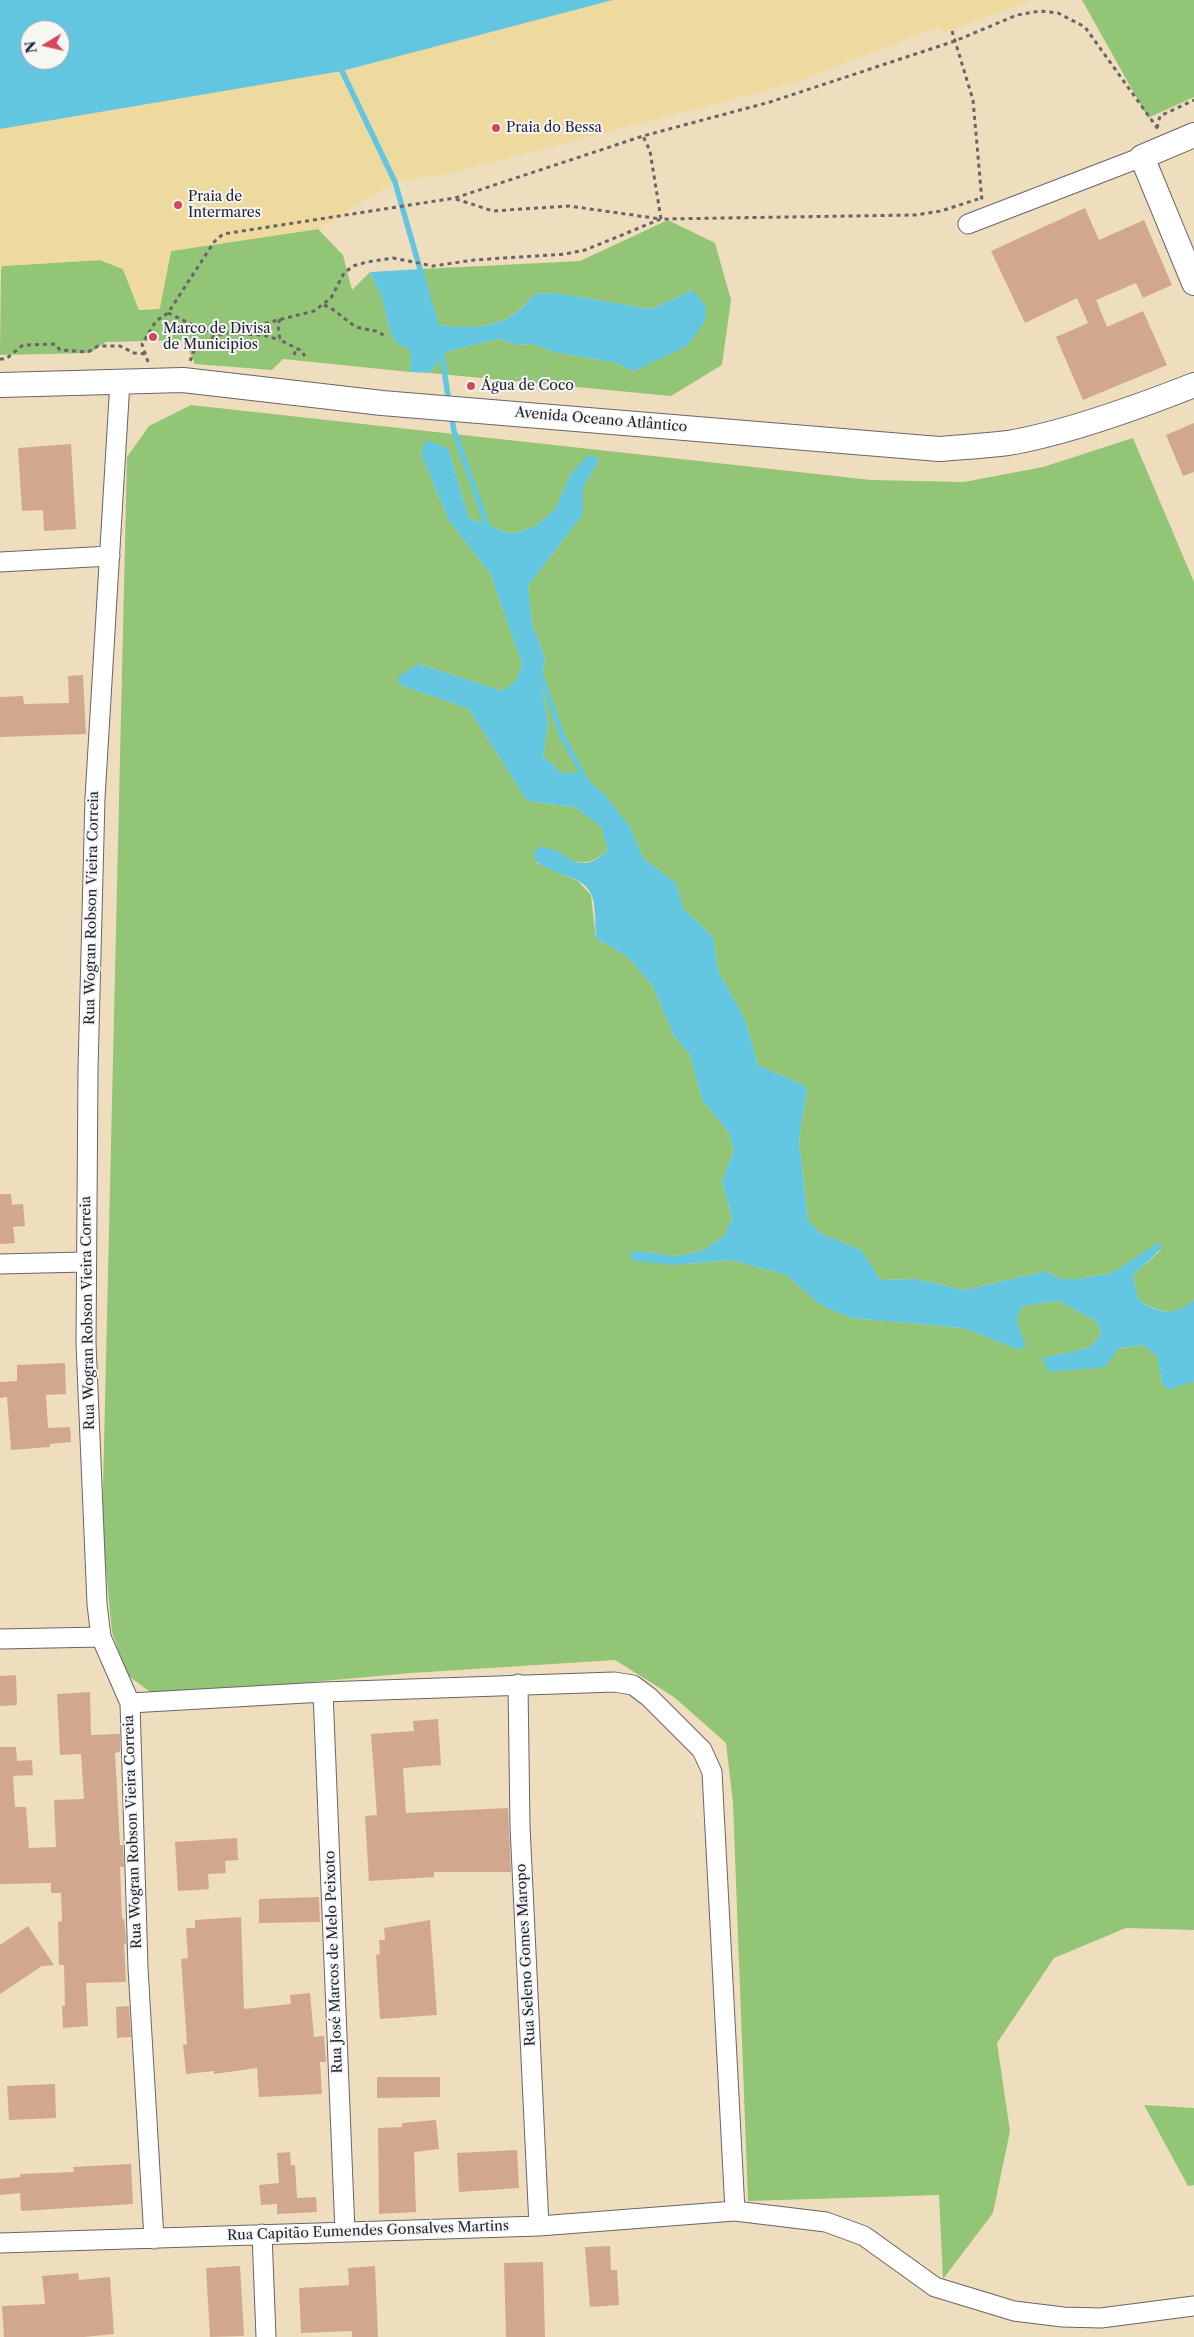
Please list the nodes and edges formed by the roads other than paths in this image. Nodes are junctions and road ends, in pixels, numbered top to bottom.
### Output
1 (1194, 135) edge
2 (1142, 156) junction
3 (968, 224) dead end
4 (1194, 283) edge
5 (120, 381) junction
6 (0, 385) edge
7 (1194, 385) edge
8 (110, 556) junction
9 (0, 562) edge
10 (85, 1262) junction
11 (0, 1264) edge
12 (101, 1637) junction
13 (0, 1639) edge
14 (518, 1684) junction
15 (323, 1692) junction
16 (130, 1703) junction
17 (735, 2212) junction
18 (539, 2226) junction
19 (345, 2232) junction
20 (262, 2234) junction
21 (154, 2239) junction
22 (0, 2243) edge
23 (1194, 2306) edge
24 (266, 2337) edge

1 - 2 main road
2 - 3 street
2 - 4 main road
5 - 6 main road, Avenida Oceano Atlântico
5 - 7 main road, Avenida Oceano Atlântico
5 - 8 street, Rua Wogran Robson Vieira Correia
8 - 9 street
8 - 10 street, Rua Wogran Robson Vieira Correia
10 - 11 street
10 - 12 street, Rua Wogran Robson Vieira Correia
12 - 13 street
12 - 16 street, Rua Wogran Robson Vieira Correia
14 - 15 street
14 - 17 street
14 - 18 street, Rua Seleno Gomes Maropo
15 - 16 street
15 - 19 street, Rua José Marcos de Melo Peixoto
16 - 21 street, Rua Wogran Robson Vieira Correia
17 - 18 street, Rua Capitão Eumendes Gonsalves Martins
17 - 23 street, Rua Capitão Eumendes Gonsalves Martins
18 - 19 street, Rua Capitão Eumendes Gonsalves Martins
19 - 20 street, Rua Capitão Eumendes Gonsalves Martins
20 - 21 street, Rua Capitão Eumendes Gonsalves Martins
20 - 24 street
21 - 22 street, Rua Capitão Eumendes Gonsalves Martins

